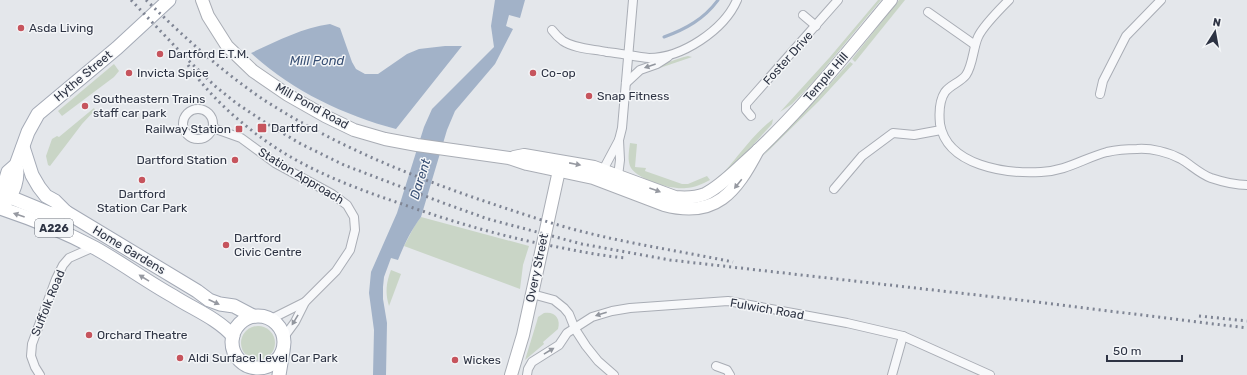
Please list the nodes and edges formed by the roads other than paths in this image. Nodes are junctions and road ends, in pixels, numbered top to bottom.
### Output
1 (169, 0) edge
2 (202, 0) edge
3 (633, 0) edge
4 (737, 0) edge
5 (838, 0) edge
6 (890, 0) edge
7 (1009, 0) edge
8 (1161, 0) edge
9 (928, 12) dead end
10 (803, 15) dead end
11 (816, 26) junction
12 (552, 30) dead end
13 (975, 45) junction
14 (676, 53) junction
15 (629, 54) junction
16 (626, 83) junction
17 (1100, 94) dead end
18 (751, 116) dead end
19 (214, 128) dead end
20 (941, 130) junction
21 (619, 140) junction
22 (24, 147) junction
23 (559, 166) junction
24 (603, 170) junction
25 (613, 180) junction
26 (1247, 185) edge
27 (834, 189) dead end
28 (2, 200) edge
29 (66, 212) junction
30 (94, 247) junction
31 (532, 294) junction
32 (305, 302) junction
33 (253, 316) junction
34 (271, 319) junction
35 (575, 329) junction
36 (233, 336) junction
37 (903, 336) junction
38 (284, 337) junction
39 (282, 351) junction
40 (716, 366) dead end
41 (253, 371) edge
42 (40, 375) edge
43 (279, 375) edge
44 (511, 375) edge
45 (527, 375) edge
46 (614, 375) edge
47 (730, 375) edge
48 (892, 375) edge
49 (990, 375) edge

1 - 22 main road, Hythe Street
2 - 23 street, Mill Pond Road
3 - 15 street
4 - 14 street
5 - 11 street, Foster Drive
6 - 25 street, Temple Hill
7 - 13 street
8 - 17 street
9 - 13 street
10 - 11 street
11 - 18 street, Foster Drive
12 - 15 street
13 - 20 street
14 - 15 street
14 -> 16 street
15 - 16 street
16 - 21 street
19 - 32 street, Station Approach
20 - 26 street
20 - 27 street
21 - 24 street
21 - 25 street
22 - 28 main road, Hythe Street
22 - 29 main road, Home Gardens
23 -> 24 street, Mill Pond Road
23 - 25 street, Mill Pond Road
23 - 31 street, Overy Street
24 - 25 street, Mill Pond Road
28 - 29 main road, A226
30 -> 28 main road, Home Gardens / A226
29 -> 33 main road, Home Gardens / A226
36 -> 30 main road, Home Gardens / A226
30 - 42 street, Suffolk Road
31 - 35 street
31 - 44 street, Overy Street
32 - 34 street, Station Approach
32 -> 38 street, Station Approach
33 - 34 main road
33 - 36 main road
34 - 38 main road
37 -> 35 street, Fulwich Road
45 -> 35 street, Fulwich Road
35 - 46 street
36 - 41 main road
37 - 48 street
37 - 49 street, Fulwich Road
38 - 39 main road
39 - 41 main road
39 - 43 main road
40 - 47 street

